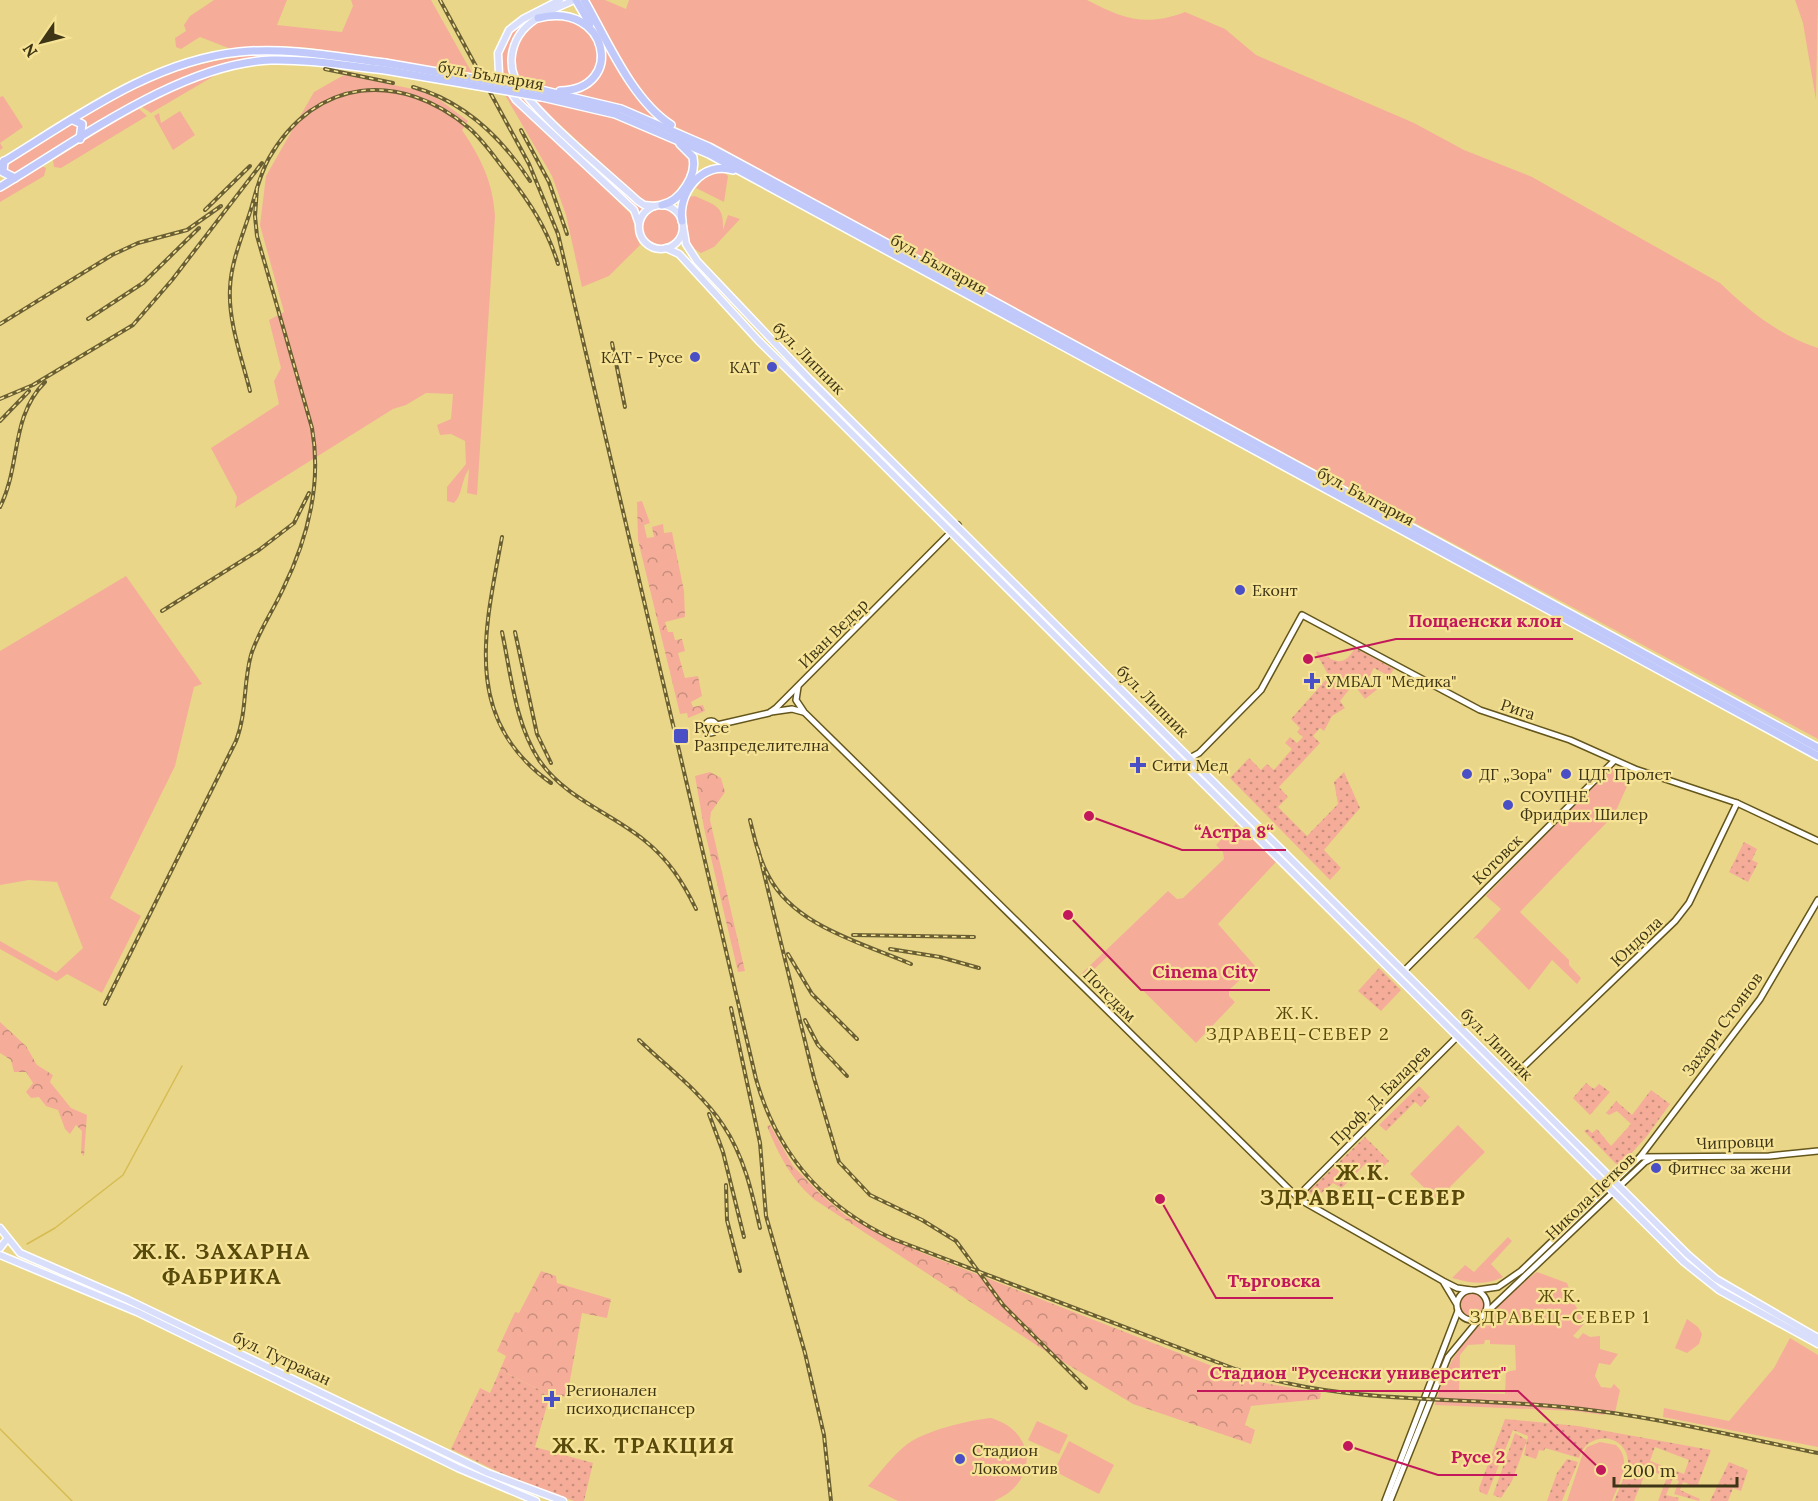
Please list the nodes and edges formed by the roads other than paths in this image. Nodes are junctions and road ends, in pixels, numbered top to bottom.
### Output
1 (555, 0) edge
2 (560, 0) edge
3 (575, 0) edge
4 (584, 0) edge
5 (547, 6) junction
6 (538, 18) junction
7 (594, 29) junction
8 (385, 67) junction
9 (542, 94) junction
10 (73, 120) junction
11 (655, 129) junction
12 (81, 139) junction
13 (699, 141) junction
14 (2, 163) edge
15 (15, 178) junction
16 (760, 182) junction
17 (0, 187) edge
18 (659, 206) junction
19 (639, 224) junction
20 (682, 224) junction
21 (666, 248) junction
22 (810, 380) junction
23 (804, 386) junction
24 (958, 525) junction
25 (952, 532) junction
26 (798, 687) junction
27 (804, 712) junction
28 (769, 713) junction
29 (717, 726) dead end
30 (1818, 748) edge
31 (1818, 756) edge
32 (1614, 761) junction
33 (1189, 762) junction
34 (1737, 802) junction
35 (1818, 841) edge
36 (1818, 900) edge
37 (1404, 971) junction
38 (1399, 977) junction
39 (1458, 1036) junction
40 (1518, 1072) junction
41 (1508, 1074) junction
42 (1516, 1082) junction
43 (1650, 1143) junction
44 (1818, 1151) edge
45 (1640, 1157) junction
46 (1653, 1158) junction
47 (1618, 1183) junction
48 (1612, 1189) junction
49 (1299, 1199) junction
50 (0, 1228) edge
51 (7, 1239) junction
52 (0, 1248) edge
53 (0, 1255) edge
54 (1443, 1281) junction
55 (1474, 1290) junction
56 (1458, 1308) junction
57 (1484, 1315) junction
58 (1818, 1338) edge
59 (1818, 1344) edge
60 (362, 1410) junction
61 (357, 1419) junction
62 (536, 1501) edge
63 (563, 1501) edge
64 (1385, 1501) edge
65 (1390, 1501) edge

1 - 5 main road
2 - 5 main road
3 - 6 main road
3 - 7 highway
4 - 13 highway
5 - 19 main road
6 - 7 highway
6 - 18 main road
7 - 9 highway
8 - 9 highway, бул. България, bridge
8 - 10 highway, бул. България
8 - 12 highway, бул. България
9 - 11 highway, бул. България
9 - 13 highway, бул. България
10 - 12 highway
10 - 14 highway, бул. България
11 - 16 highway, бул. България
11 - 18 highway
12 - 15 highway, бул. България
13 - 30 highway, бул. България
14 - 15 highway
15 - 17 highway, бул. България
16 - 20 highway
16 - 31 highway, бул. България
18 - 19 main road
18 - 20 main road
19 - 21 main road
20 - 21 main road
20 - 22 main road, бул. Липник
21 - 23 main road, бул. Липник
22 - 23 main road
22 - 24 main road, бул. Липник
23 - 25 main road, бул. Липник
24 - 25 street, Иван Ведър
24 - 33 main road, бул. Липник
25 - 26 street, Иван Ведър
25 - 33 main road, бул. Липник
26 - 27 street
26 - 28 street, Иван Ведър
27 - 28 street
27 - 49 street, Потсдам
28 - 29 street, Иван Ведър
32 - 33 street, Рига
32 - 34 street, Рига
32 - 37 street, Котовск
33 - 37 main road, бул. Липник
33 - 38 main road, бул. Липник
34 - 35 street, Рига
34 - 40 street, Юндола
36 - 43 street, Захари Стоянов
37 - 38 street, Котовск
37 - 41 main road, бул. Липник
38 - 39 main road, бул. Липник
39 - 48 main road, бул. Липник
39 - 49 street, Проф. Д. Баларев
40 - 41 street
40 - 42 street
41 - 42 main road, бул. Липник
42 - 47 main road, бул. Липник
43 - 45 street, Захари Стоянов
43 - 46 street
44 - 46 street, Чипровци
45 - 46 street, Никола Петков
45 - 47 street, Никола Петков
46 - 47 street, Никола Петков
47 - 48 street, Никола Петков
47 - 58 main road, бул. Липник
48 - 55 street, Никола Петков
48 - 57 street, Никола Петков
48 - 59 main road, бул. Липник
49 - 54 street, Потсдам
50 - 51 main road, бул. Тутракан
51 - 52 main road
51 - 60 main road, бул. Тутракан
53 - 61 main road, бул. Тутракан
54 - 55 street, Потсдам
54 - 56 street, Потсдам
55 - 56 street
55 - 57 street
56 - 57 street
56 - 64 street
57 - 65 street, Никола Петков
60 - 61 main road
60 - 63 main road, бул. Тутракан
61 - 62 main road, бул. Тутракан

